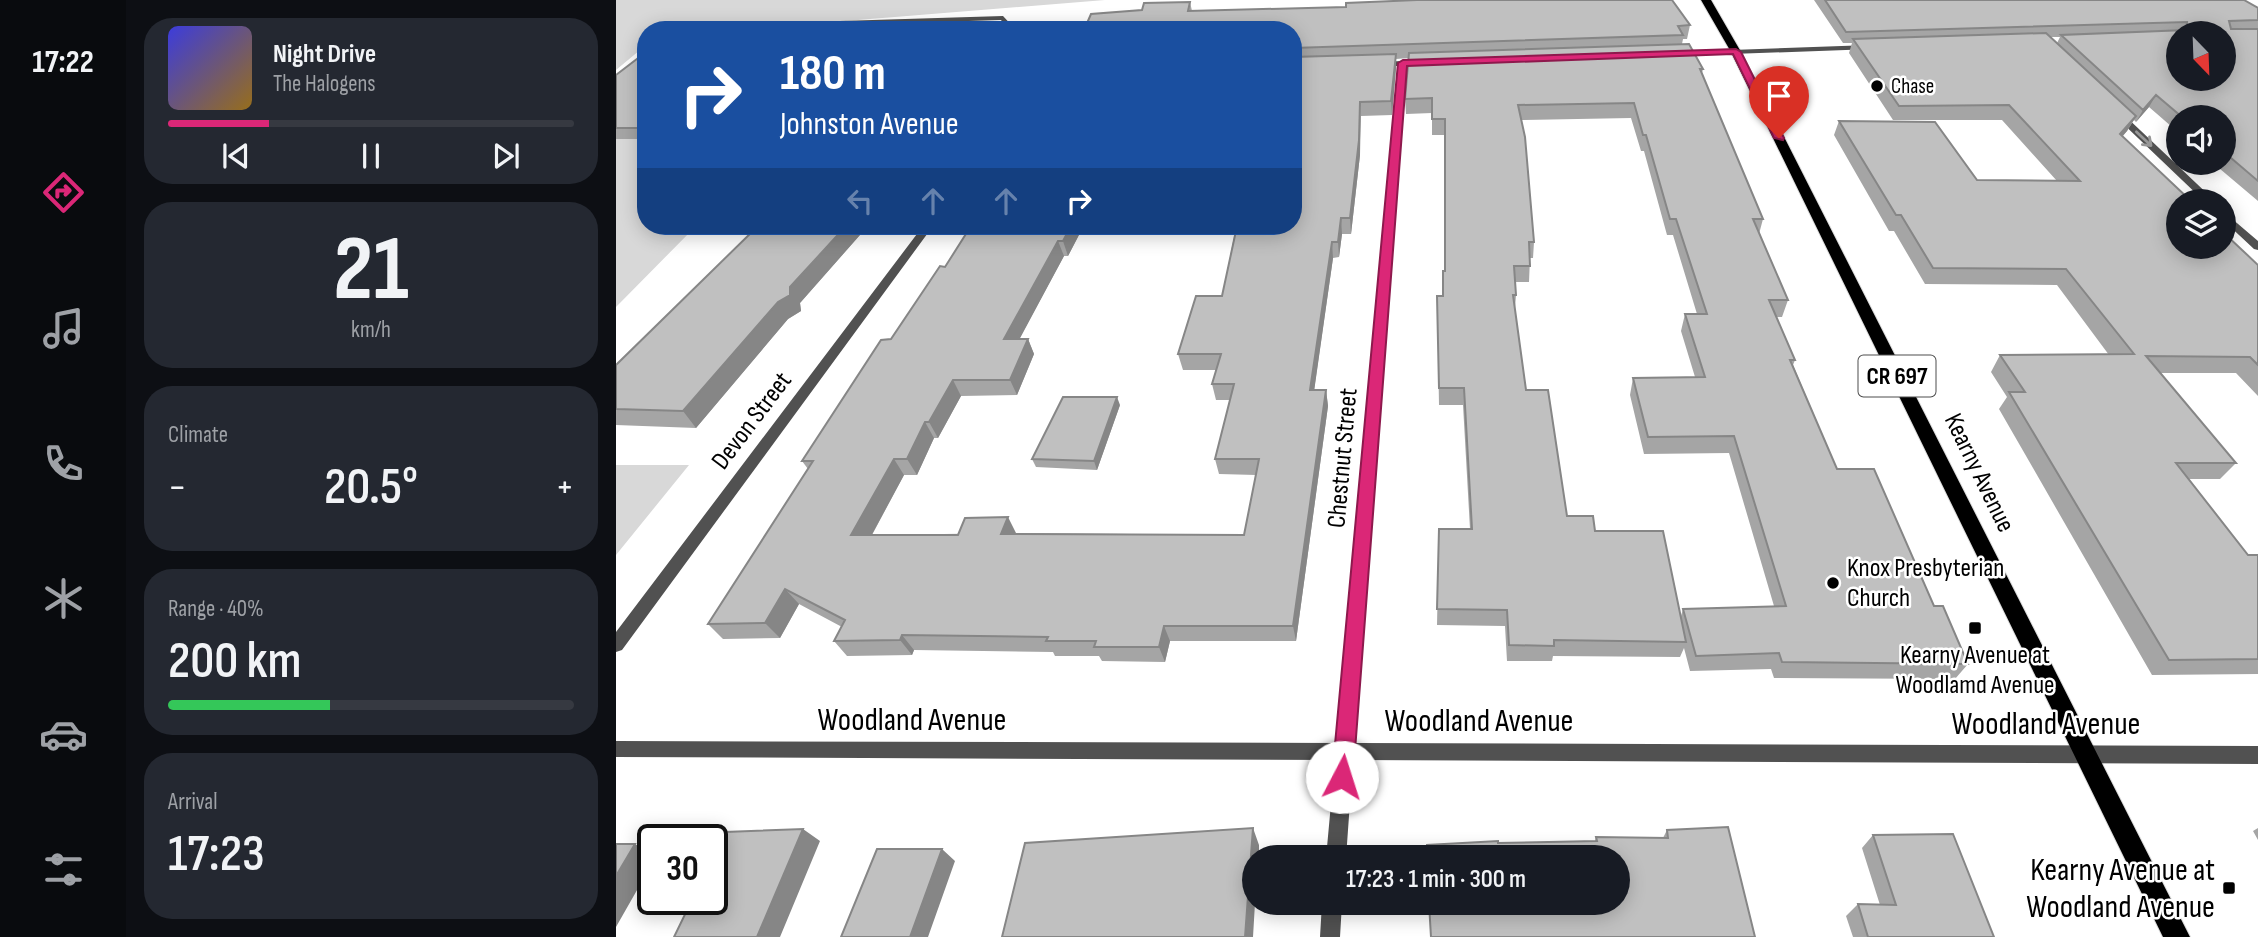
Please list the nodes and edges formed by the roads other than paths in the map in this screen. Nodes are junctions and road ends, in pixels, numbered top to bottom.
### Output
1 (1706, 0) edge
2 (905, 21) edge
3 (1005, 21) edge
4 (1876, 47) edge
5 (1736, 52) junction
6 (1672, 54) edge
7 (1430, 62) edge
8 (1403, 63) junction
9 (1362, 64) edge
10 (2111, 107) edge
11 (2197, 189) edge
12 (2236, 226) edge
13 (921, 235) edge
14 (2258, 247) edge
15 (616, 645) edge
16 (616, 749) edge
17 (1345, 750) junction
18 (2086, 755) junction
19 (2258, 755) edge
20 (1337, 845) edge
21 (1331, 915) edge
22 (1330, 937) edge
23 (2177, 937) edge

1 - 5 main road, Kearny Avenue / CR 697
2 - 3 street
4 - 5 street
5 - 6 street
5 - 18 main road, Kearny Avenue / CR 697
7 - 8 street
8 - 9 street
8 - 17 street, Chestnut Street
10 -> 11 street
12 - 14 street
13 - 15 street, Devon Street
16 - 17 street, Woodland Avenue
17 - 18 street, Woodland Avenue
17 - 20 street, Chestnut Street
18 - 19 street, Woodland Avenue
18 - 23 main road, Kearny Avenue / CR 697
21 - 22 street

